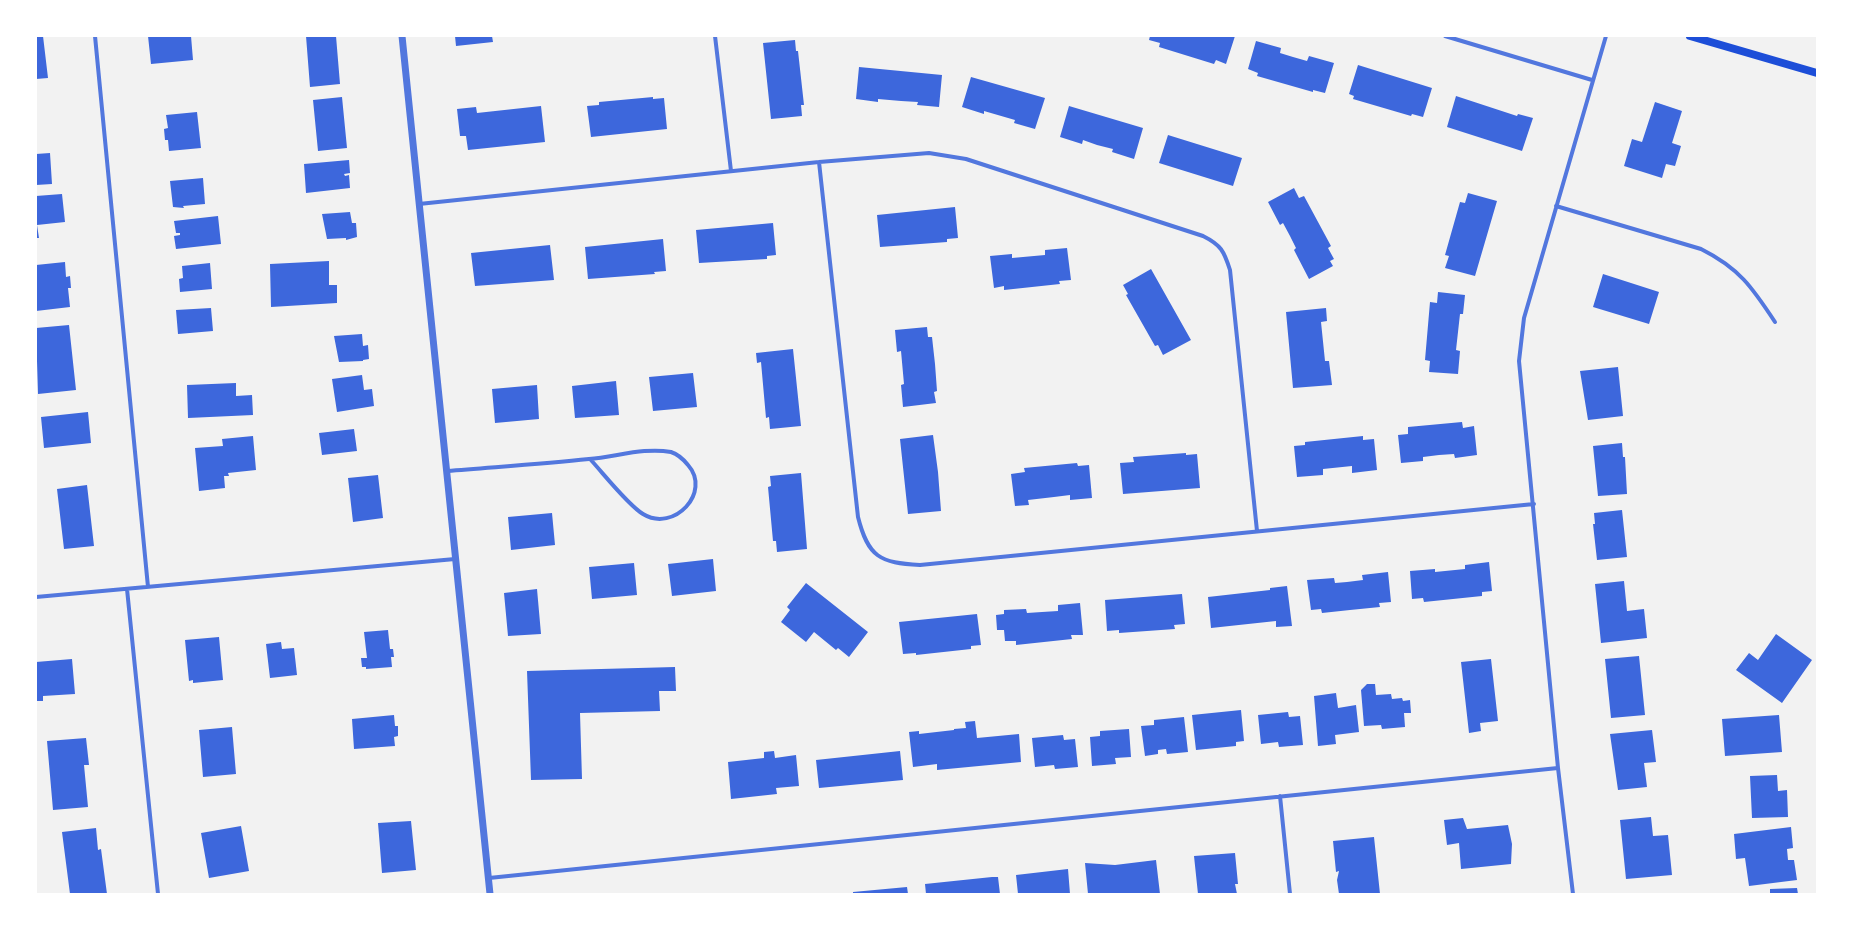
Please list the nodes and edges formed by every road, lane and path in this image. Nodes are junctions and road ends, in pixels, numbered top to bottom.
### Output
1 (95, 36) edge
2 (402, 36) edge
3 (715, 36) edge
4 (1445, 36) edge
5 (1606, 36) edge
6 (1690, 36) edge
7 (1817, 73) edge
8 (1592, 80) junction
9 (819, 162) junction
10 (731, 171) junction
11 (419, 204) junction
12 (1556, 206) junction
13 (1775, 322) dead end
14 (590, 459) junction
15 (447, 471) junction
16 (1534, 504) junction
17 (1257, 531) junction
18 (454, 559) junction
19 (148, 587) junction
20 (127, 589) junction
21 (36, 597) edge
22 (1558, 768) junction
23 (1280, 796) junction
24 (489, 878) junction
25 (158, 894) edge
26 (490, 894) edge
27 (1290, 894) edge
28 (1573, 894) edge

1 - 19 street
2 - 11 street
3 - 10 street
4 - 8 street
5 - 8 street
6 - 7 main road
8 - 12 street
9 - 10 street
9 - 17 street
9 - 17 street
10 - 11 street
11 - 15 street
12 - 13 street
12 - 16 street
14 - 14 street
14 - 15 street
15 - 18 street
16 - 17 street
16 - 22 street
18 - 19 street
18 - 24 street
19 - 20 street
20 - 21 street
20 - 25 street
22 - 23 street
22 - 28 street
23 - 24 street
23 - 27 street
24 - 26 street

